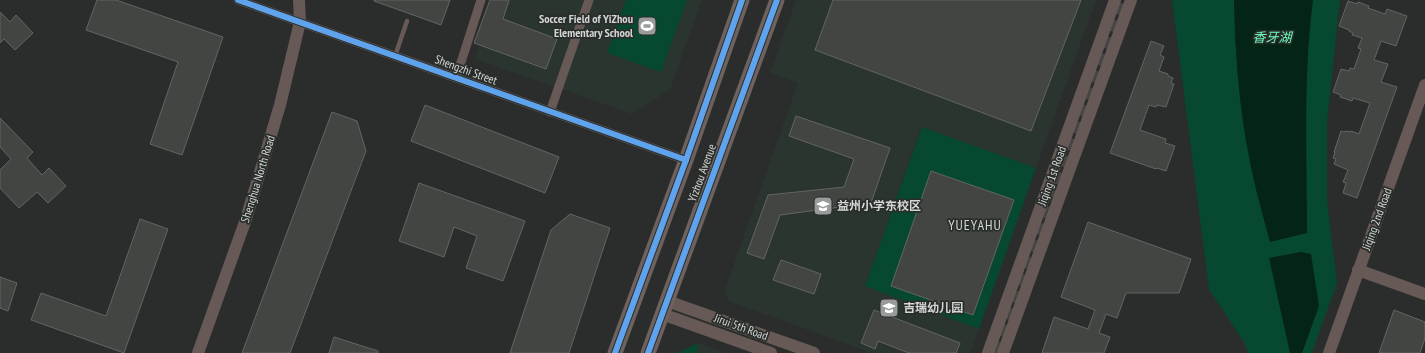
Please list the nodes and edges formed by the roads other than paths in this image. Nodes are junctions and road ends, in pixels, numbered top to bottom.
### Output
1 (238, 0) edge
2 (299, 0) edge
3 (481, 0) edge
4 (589, 0) edge
5 (742, 0) edge
6 (777, 0) edge
7 (1115, 0) edge
8 (1131, 0) edge
9 (407, 21) dead end
10 (300, 22) junction
11 (396, 56) junction
12 (456, 78) junction
13 (1425, 84) edge
14 (550, 112) junction
15 (686, 160) junction
16 (1358, 270) junction
17 (1425, 294) edge
18 (665, 308) junction
19 (198, 353) edge
20 (615, 353) edge
21 (648, 353) edge
22 (771, 353) edge
23 (814, 353) edge
24 (988, 353) edge
25 (1003, 353) edge
26 (1329, 353) edge

1 - 10 street, Shengzhi Street
2 - 10 street, Shenghua North Road
3 - 12 street
4 - 14 street
5 - 15 main road, Yizhou Avenue
6 - 18 main road, Yizhou Avenue
7 - 24 street, Jiqing 1st Road
8 - 25 street, Jiqing 1st Road
9 - 11 lane
10 - 11 street, Shengzhi Street
10 - 19 street, Shenghua North Road
11 - 12 street, Shengzhi Street
12 - 14 street, Shengzhi Street
13 - 16 street, Jiqing 2nd Road
14 - 15 street, Shengzhi Street
15 - 20 main road, Yizhou Avenue
16 - 17 street
16 - 26 street, Jiqing 2nd Road
18 - 21 main road, Yizhou Avenue
18 - 22 street, Jirui 5th Road
18 - 23 street, Jirui 5th Road

